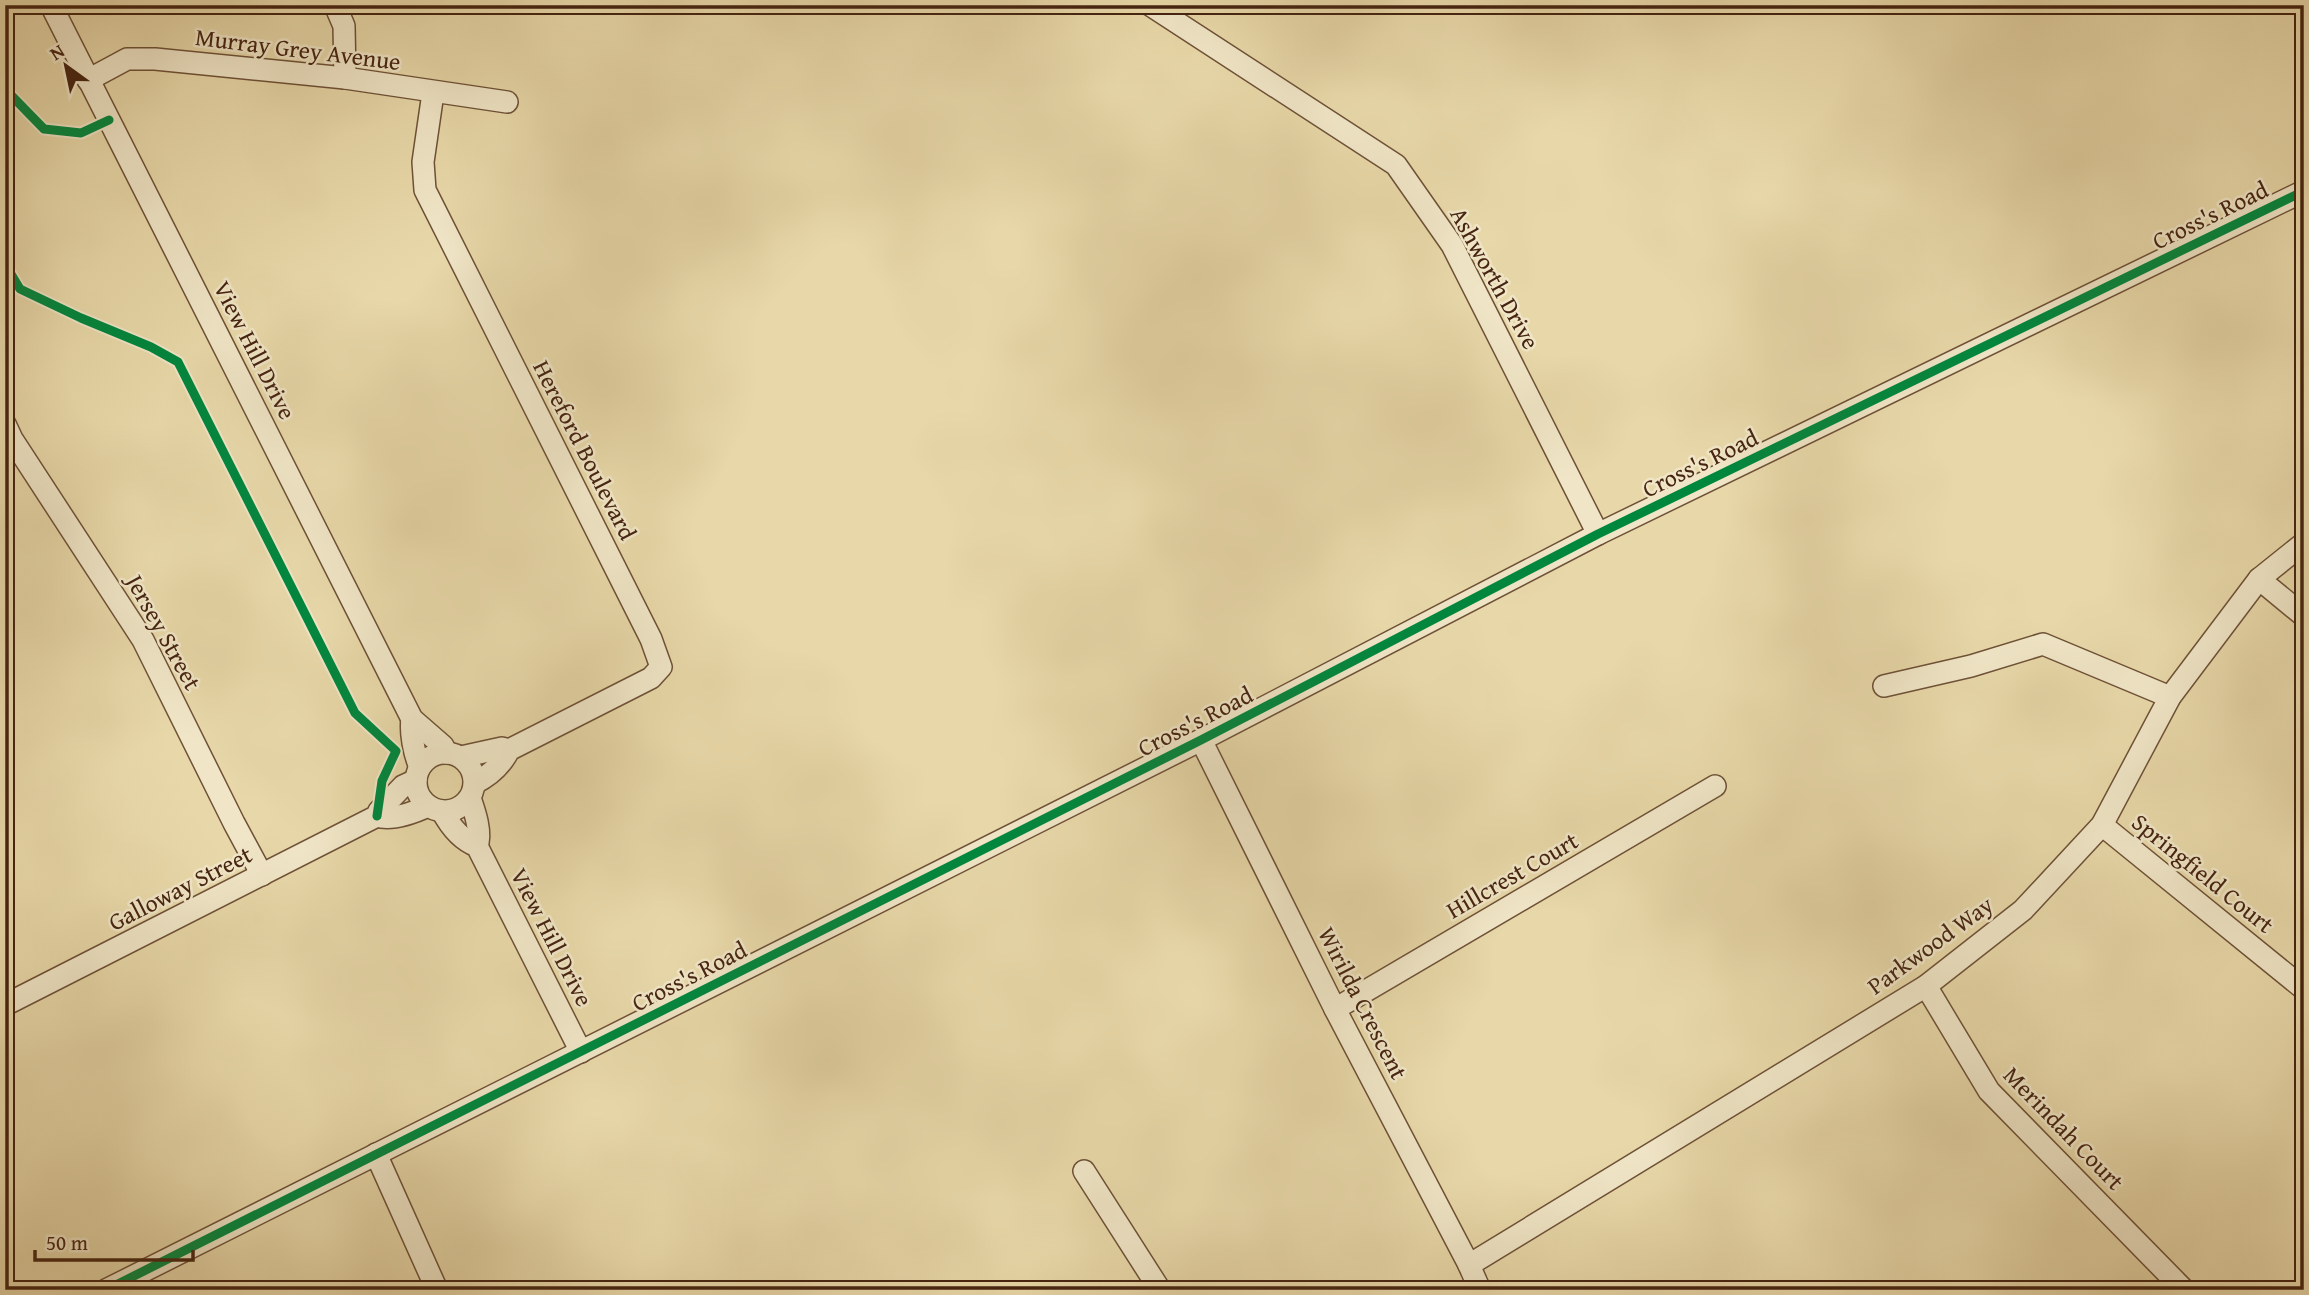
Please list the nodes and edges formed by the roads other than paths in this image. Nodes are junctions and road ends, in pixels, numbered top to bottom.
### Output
1 (51, 5) edge
2 (335, 5) edge
3 (1150, 5) edge
4 (345, 78) junction
5 (88, 80) junction
6 (433, 93) junction
7 (507, 102) dead end
8 (2304, 191) edge
9 (7, 435) edge
10 (1598, 534) junction
11 (2304, 542) edge
12 (2259, 579) junction
13 (2304, 616) edge
14 (1884, 686) dead end
15 (2170, 697) junction
16 (412, 719) junction
17 (1201, 740) junction
18 (509, 750) junction
19 (453, 755) junction
20 (418, 773) junction
21 (1715, 786) dead end
22 (472, 791) junction
23 (435, 808) junction
24 (377, 816) junction
25 (2102, 825) junction
26 (477, 846) junction
27 (262, 875) junction
28 (1926, 986) junction
29 (2304, 989) edge
30 (8, 996) edge
31 (1335, 1009) junction
32 (581, 1052) junction
33 (376, 1154) junction
34 (1084, 1171) dead end
35 (1469, 1265) junction
36 (106, 1290) edge
37 (437, 1290) edge
38 (1160, 1290) edge
39 (1480, 1290) edge
40 (2185, 1290) edge

1 - 5 street, View Hill Drive
2 - 4 street
3 - 10 street, Ashworth Drive
4 - 5 street, Murray Grey Avenue
4 - 6 street, Murray Grey Avenue
5 - 16 street, View Hill Drive
6 - 7 street, Murray Grey Avenue
6 - 18 street, Hereford Boulevard
8 - 10 street, Cross's Road
9 - 27 street, Jersey Street
10 - 17 street, Cross's Road
11 - 12 street, Parkwood Way
12 - 13 street
12 - 15 street, Parkwood Way
14 - 15 street
15 - 25 street, Parkwood Way
16 - 19 street, View Hill Drive
16 - 20 street, View Hill Drive
17 - 31 street, Wirilda Crescent
17 - 32 street, Cross's Road
18 - 19 street, Hereford Boulevard
18 - 22 street, Hereford Boulevard
19 - 20 street
19 - 22 street
20 - 23 street
20 - 24 street, Galloway Street
21 - 31 street, Hillcrest Court
22 - 23 street
22 - 26 street, View Hill Drive
23 - 24 street, Galloway Street
23 - 26 street, View Hill Drive
24 - 27 street, Galloway Street
25 - 28 street, Parkwood Way
25 - 29 street, Springfield Court
26 - 32 street, View Hill Drive
27 - 30 street, Galloway Street
28 - 35 street, Parkwood Way
28 - 40 street, Merindah Court
31 - 35 street, Wirilda Crescent
32 - 33 street, Cross's Road
33 - 36 street, Cross's Road
33 - 37 street
34 - 38 street
35 - 39 street, Wirilda Crescent

